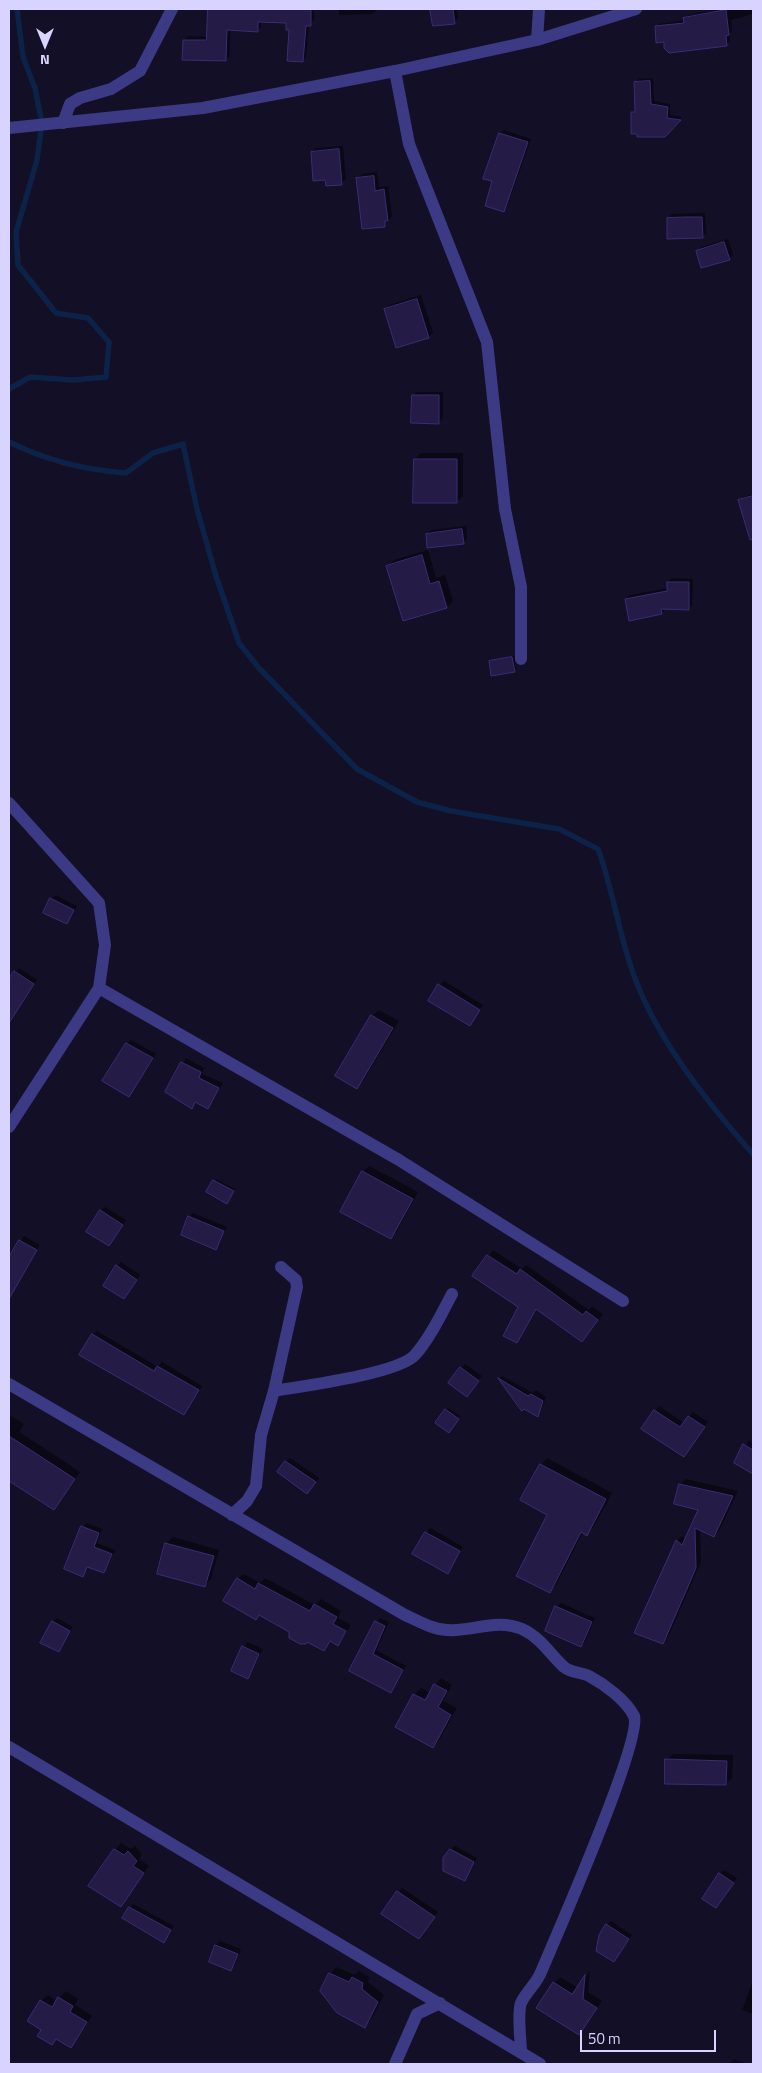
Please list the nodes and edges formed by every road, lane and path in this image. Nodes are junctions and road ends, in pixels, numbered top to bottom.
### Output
1 (172, 9) edge
2 (539, 9) edge
3 (636, 9) edge
4 (537, 40) junction
5 (396, 71) junction
6 (63, 123) junction
7 (15, 127) edge
8 (521, 659) dead end
9 (9, 803) edge
10 (99, 988) junction
11 (9, 1127) edge
12 (281, 1267) dead end
13 (452, 1294) dead end
14 (623, 1301) dead end
15 (9, 1384) edge
16 (274, 1391) junction
17 (232, 1515) junction
18 (9, 1747) edge
19 (440, 2004) junction
20 (521, 2052) junction
21 (395, 2064) edge
22 (540, 2064) edge

1 - 6 street
2 - 4 street
3 - 4 street
4 - 5 street
5 - 6 street
5 - 8 street
6 - 7 street
9 - 10 street
10 - 11 street
10 - 14 street
12 - 16 street
13 - 16 street
15 - 17 street
16 - 17 street
17 - 20 street
18 - 19 street
19 - 20 street
19 - 21 street
20 - 22 street

